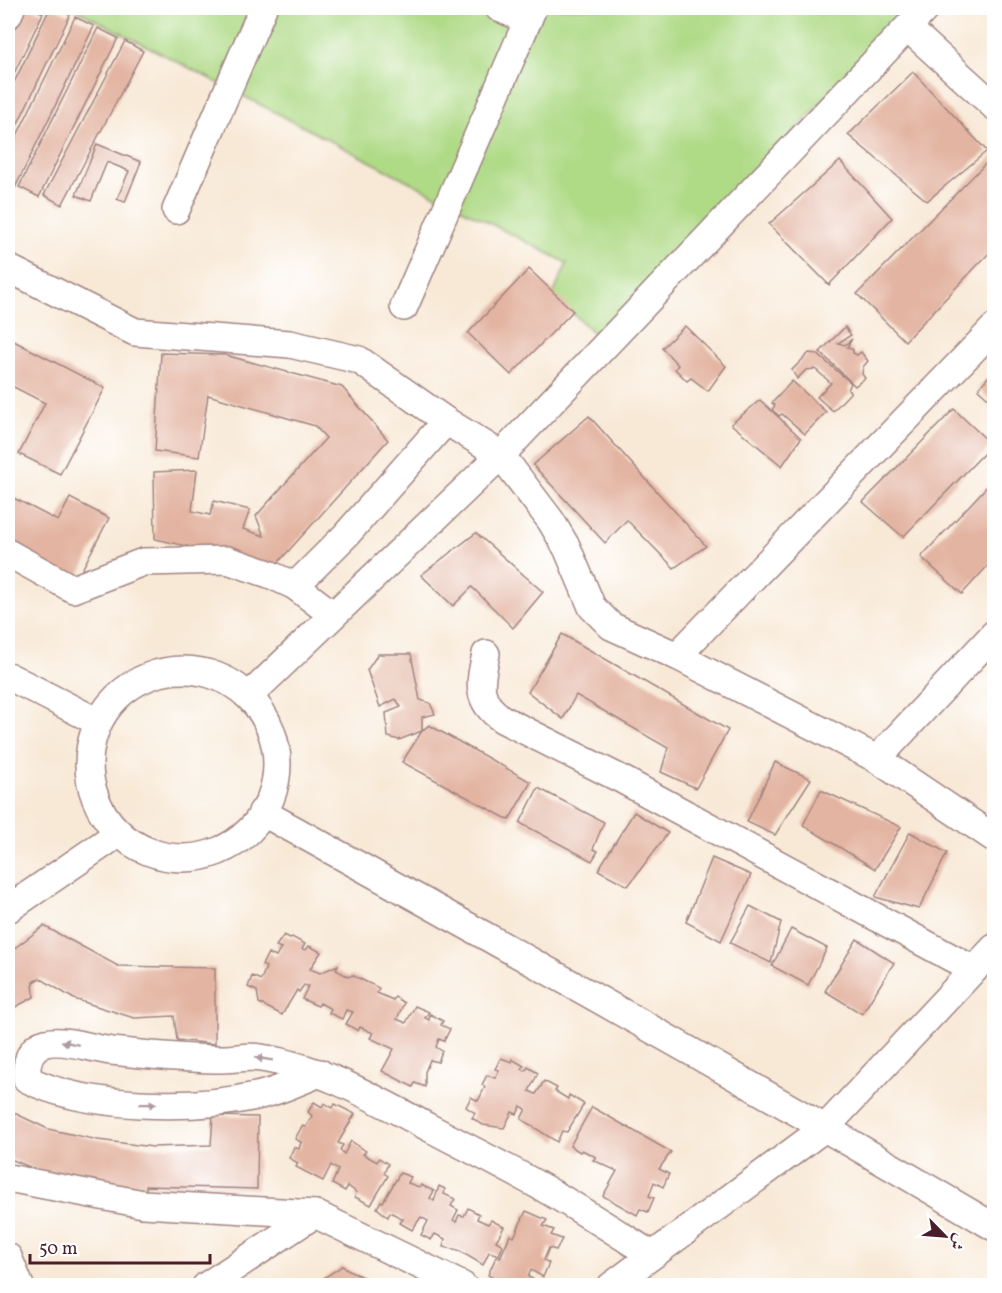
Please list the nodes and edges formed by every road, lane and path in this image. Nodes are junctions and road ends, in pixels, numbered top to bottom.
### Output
1 (11, 8) edge
2 (263, 8) edge
3 (499, 8) edge
4 (926, 8) edge
5 (530, 14) edge
6 (8, 15) edge
7 (908, 28) junction
8 (994, 106) edge
9 (176, 210) dead end
10 (8, 268) edge
11 (404, 307) dead end
12 (994, 328) edge
13 (446, 421) junction
14 (501, 455) junction
15 (8, 553) edge
16 (295, 586) junction
17 (333, 615) junction
18 (994, 634) edge
19 (486, 654) dead end
20 (676, 656) junction
21 (8, 676) edge
22 (250, 694) junction
23 (98, 722) junction
24 (877, 759) junction
25 (262, 812) junction
26 (119, 834) junction
27 (994, 838) edge
28 (8, 909) edge
29 (994, 948) edge
30 (974, 970) junction
31 (320, 1073) junction
32 (826, 1127) junction
33 (8, 1178) edge
34 (315, 1214) junction
35 (994, 1227) edge
36 (652, 1255) junction
37 (8, 1257) edge
38 (20, 1286) edge
39 (206, 1286) edge
40 (464, 1286) edge
41 (611, 1286) edge

1 - 6 street
2 - 9 street
3 - 5 street
4 - 7 street
5 - 11 street
7 - 8 street
7 - 14 street
10 - 13 street
12 - 20 street
13 - 14 street
13 - 16 street
14 - 17 street
14 - 20 street
15 - 16 street
16 - 17 street
17 - 22 street
18 - 24 street
19 - 30 street
20 - 24 street
21 - 23 street
22 - 23 street
22 - 25 street
23 - 26 street
24 - 27 street
25 - 26 street
25 - 32 street
26 - 28 street
29 - 30 street
30 - 32 street
31 -> 31 street
31 - 36 street
32 - 35 street
32 - 36 street
33 - 34 street
34 - 39 street
34 - 40 street
36 - 41 street
37 - 38 street

